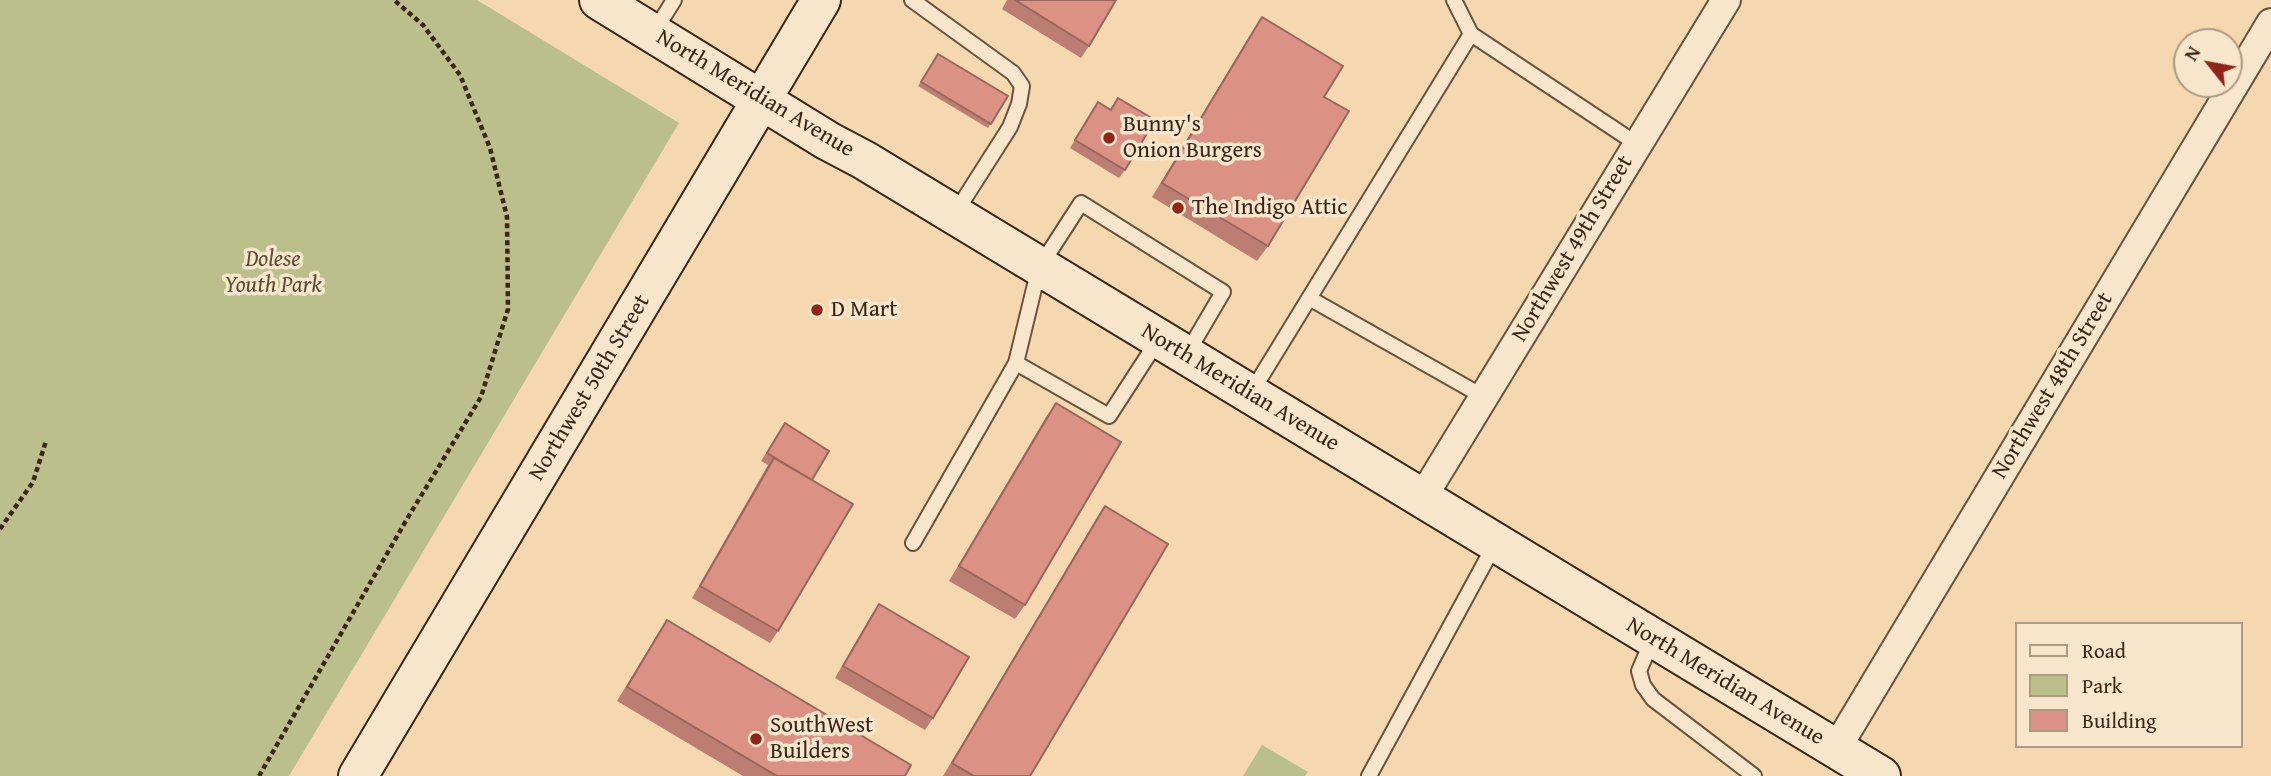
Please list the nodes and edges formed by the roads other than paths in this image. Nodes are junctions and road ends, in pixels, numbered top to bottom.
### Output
1 (599, 0) edge
2 (674, 0) edge
3 (821, 0) edge
4 (912, 0) edge
5 (1454, 0) edge
6 (1726, 0) edge
7 (2271, 23) edge
8 (654, 33) junction
9 (1471, 34) junction
10 (763, 99) junction
11 (1637, 144) junction
12 (953, 216) junction
13 (1040, 268) junction
14 (1309, 298) junction
15 (1172, 348) junction
16 (1016, 363) junction
17 (1250, 394) junction
18 (1484, 397) junction
19 (1422, 498) junction
20 (1495, 542) junction
21 (913, 543) dead end
22 (1653, 638) junction
23 (1836, 749) junction
24 (1873, 774) edge
25 (358, 776) edge
26 (1369, 776) edge
27 (1754, 776) edge

1 - 8 main road, North Meridian Avenue
2 - 8 lane
3 - 10 main road, Northwest 50th Street
4 - 12 lane
5 - 9 lane
6 - 11 street, Northwest 49th Street
7 - 23 street, Northwest 48th Street
8 - 10 main road, North Meridian Avenue
9 - 11 lane
9 - 14 lane
10 - 12 main road, North Meridian Avenue
10 - 25 main road, Northwest 50th Street
11 - 18 street, Northwest 49th Street
12 - 13 main road, North Meridian Avenue
13 - 15 main road, North Meridian Avenue
13 - 15 lane
13 - 16 lane
14 - 17 lane
14 - 18 lane
15 - 16 lane
15 - 17 main road, North Meridian Avenue
16 - 21 lane
17 - 19 main road, North Meridian Avenue
18 - 19 street, Northwest 49th Street
19 - 20 main road, North Meridian Avenue
20 - 22 main road, North Meridian Avenue
20 - 26 lane
22 - 23 main road, North Meridian Avenue
22 - 27 lane
23 - 24 main road, North Meridian Avenue

